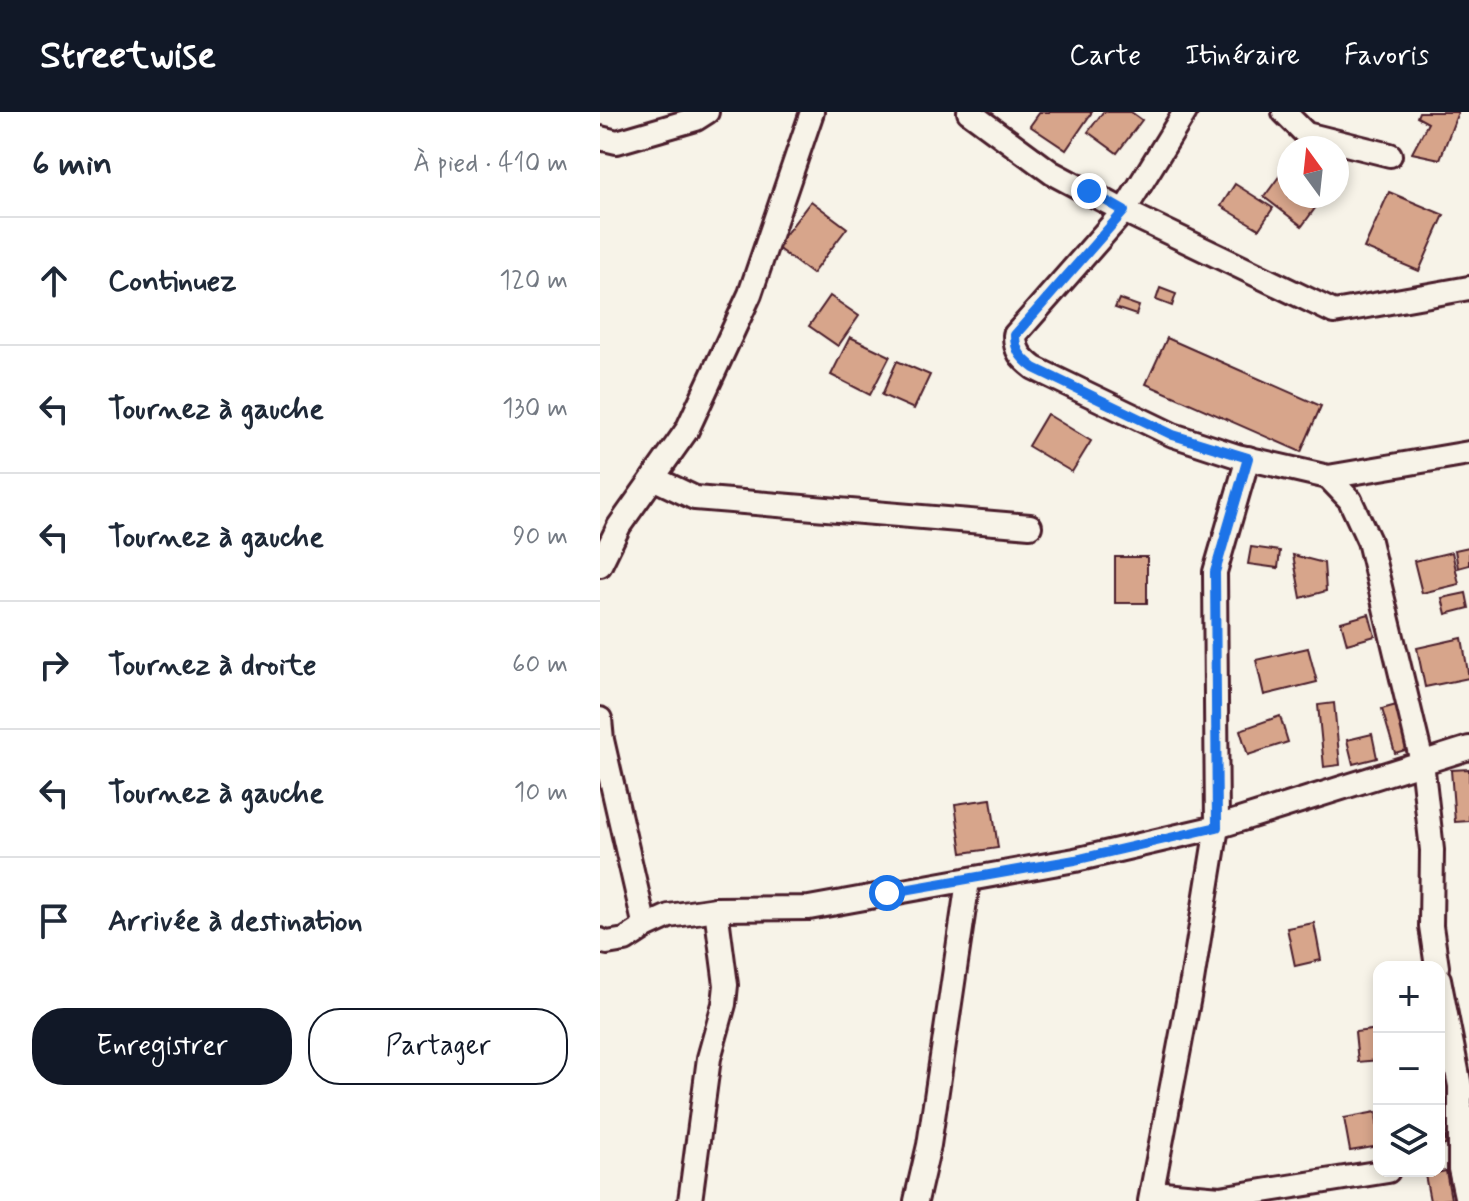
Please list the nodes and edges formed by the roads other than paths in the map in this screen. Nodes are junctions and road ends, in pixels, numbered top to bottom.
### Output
1 (707, 112) edge
2 (812, 112) edge
3 (969, 112) edge
4 (1185, 112) edge
5 (1284, 112) edge
6 (600, 138) edge
7 (1390, 155) dead end
8 (1124, 211) junction
9 (1469, 288) edge
10 (1469, 453) edge
11 (1248, 458) junction
12 (1328, 477) junction
13 (653, 478) junction
14 (1030, 526) dead end
15 (600, 565) edge
16 (600, 719) edge
17 (1469, 748) edge
18 (1422, 762) junction
19 (1217, 827) junction
20 (968, 881) junction
21 (716, 909) junction
22 (645, 927) junction
23 (600, 940) edge
24 (1436, 961) edge
25 (1445, 1010) edge
26 (1450, 1161) edge
27 (1373, 1173) edge
28 (1151, 1196) edge
29 (690, 1201) edge
30 (916, 1201) edge
31 (1467, 1201) edge

1 - 6 street
2 - 13 street
3 - 8 street
4 - 8 street
5 - 7 street
8 - 9 street
8 - 11 street
10 - 12 street
11 - 12 street
11 - 19 street
12 - 18 street
13 - 14 street
13 - 15 street
16 - 22 street
17 - 18 street
18 - 19 street
18 - 24 street
19 - 20 street
19 - 28 street
20 - 21 street
20 - 30 street
21 - 22 street
21 - 29 street
22 - 23 street
25 - 26 street
26 - 31 street
27 - 28 street

